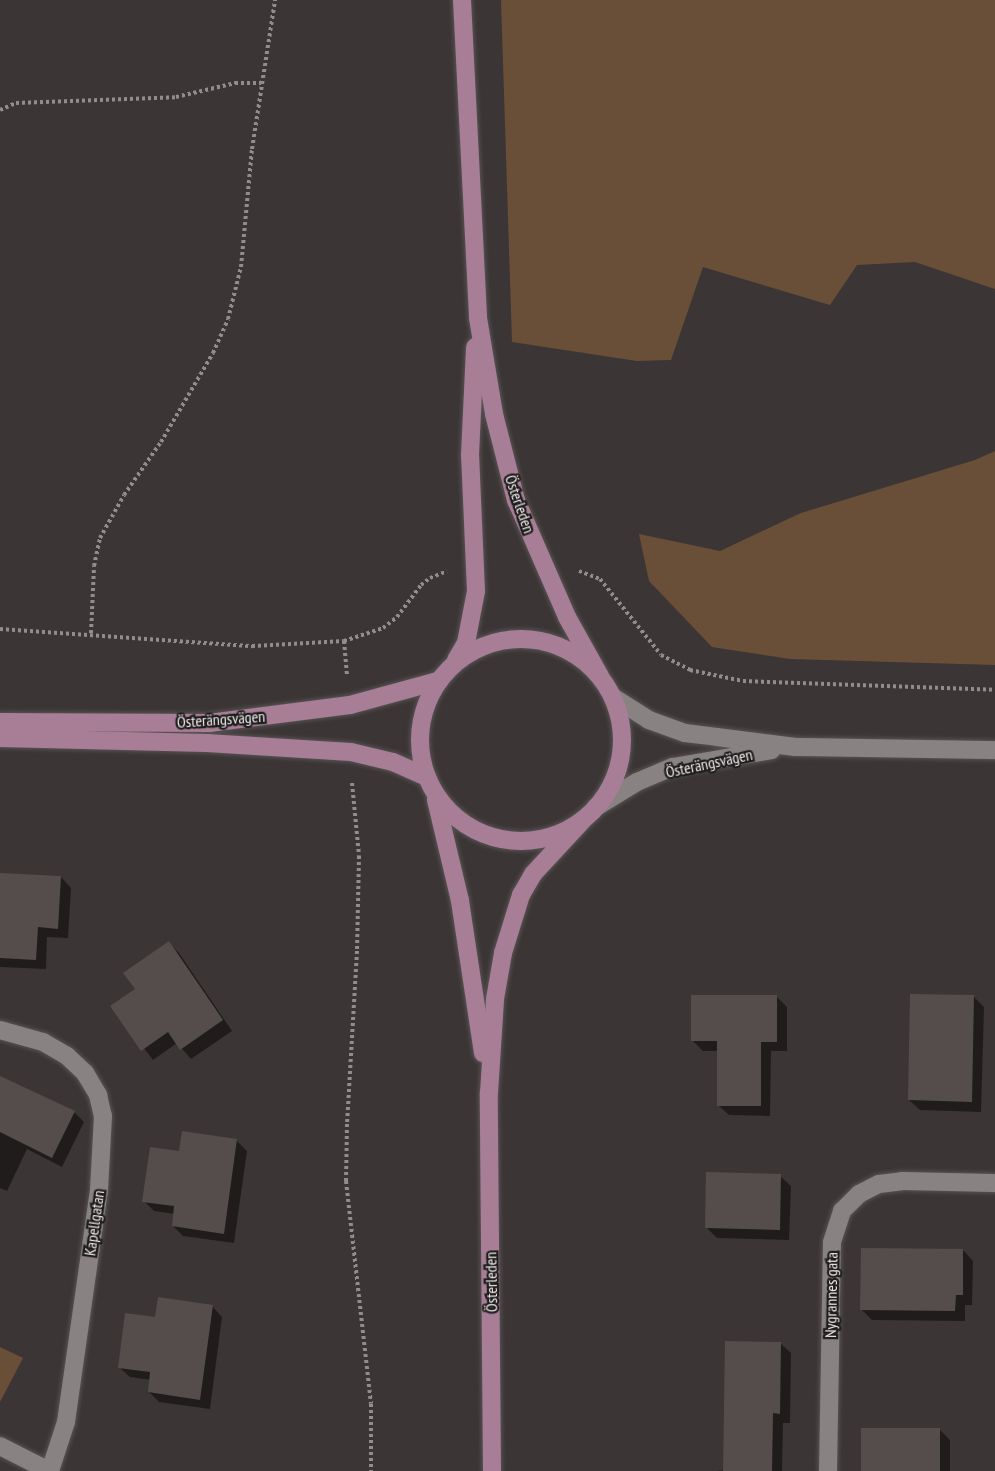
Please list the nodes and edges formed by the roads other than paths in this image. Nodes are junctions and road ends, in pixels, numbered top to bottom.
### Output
1 (462, 0) edge
2 (477, 318) junction
3 (453, 665) junction
4 (600, 676) junction
5 (438, 681) junction
6 (614, 697) junction
7 (0, 722) edge
8 (0, 738) edge
9 (795, 747) junction
10 (995, 750) edge
11 (430, 784) junction
12 (596, 807) junction
13 (582, 821) junction
14 (0, 1030) edge
15 (489, 1093) junction
16 (995, 1183) edge
17 (0, 1446) edge
18 (49, 1471) edge
19 (492, 1471) edge
20 (828, 1471) edge

1 - 2 main road, Österleden
2 - 3 main road, Österleden
2 - 4 main road, Österleden
3 - 4 main road, Österleden
3 - 5 main road, Österleden
4 - 6 main road, Österleden
5 - 7 main road, Österängsvägen
5 - 11 main road, Österleden
6 - 9 street, Österängsvägen
6 - 12 main road, Österleden
8 - 11 main road, Österängsvägen
9 - 10 street, Österängsvägen
9 - 12 street, Österängsvägen
11 - 13 main road, Österleden
11 - 15 main road, Österleden
12 - 13 main road, Österleden
13 - 15 main road, Österleden
14 - 18 street, Kapellgatan
15 - 19 main road, Österleden
16 - 20 street, Nygrannes gata
17 - 18 street, Kapellgatan

